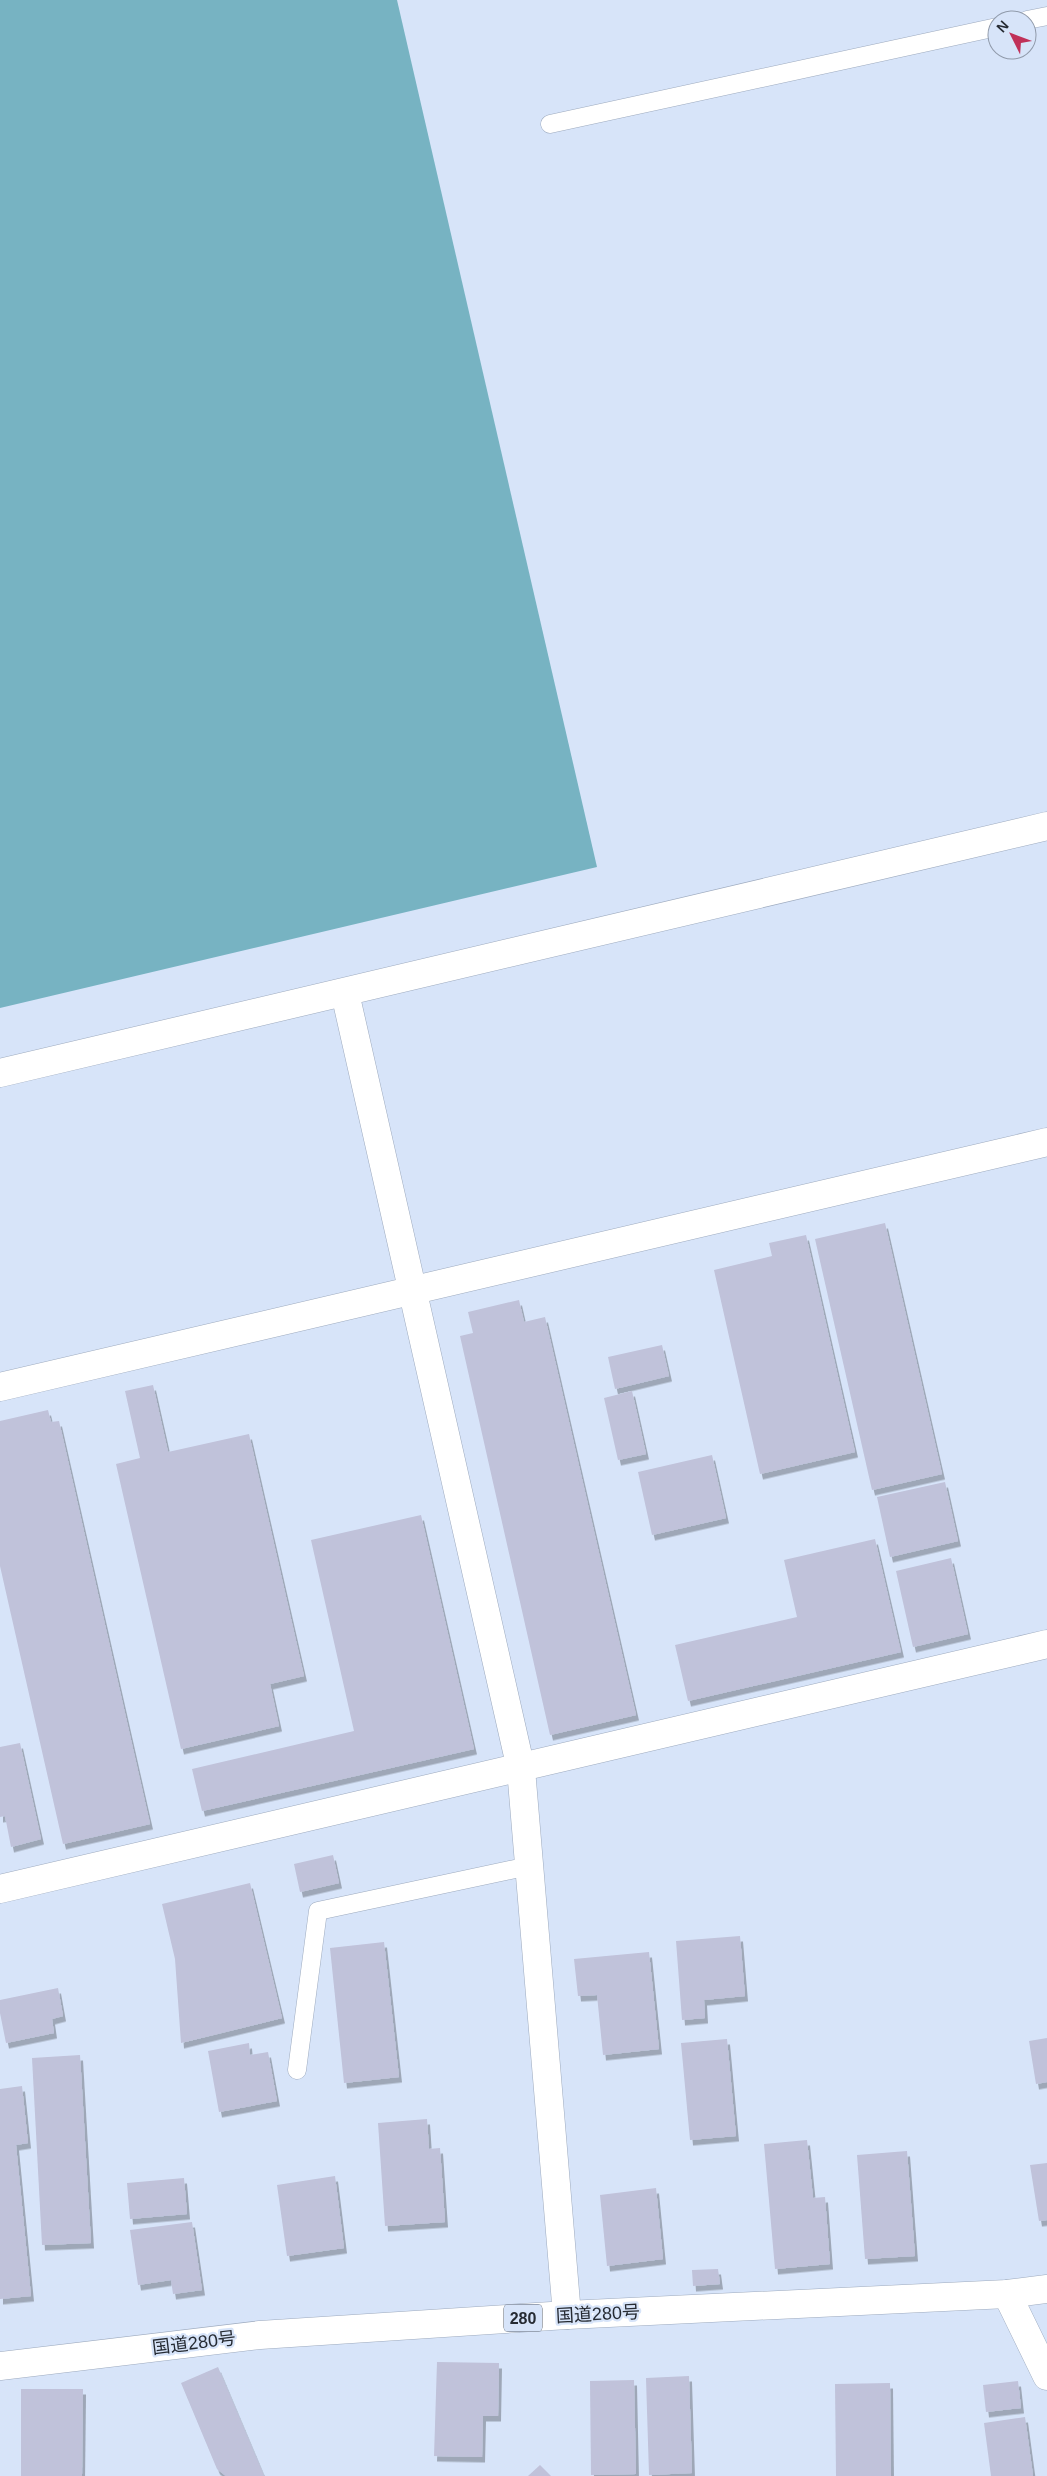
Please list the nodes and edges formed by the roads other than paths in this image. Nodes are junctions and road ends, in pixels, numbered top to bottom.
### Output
1 (987, 29) edge
2 (550, 124) dead end
3 (1047, 826) edge
4 (345, 993) junction
5 (0, 1073) edge
6 (1047, 1142) edge
7 (411, 1291) junction
8 (0, 1387) edge
9 (1047, 1644) edge
10 (521, 1769) junction
11 (529, 1866) junction
12 (0, 1889) edge
13 (297, 2070) dead end
14 (1047, 2289) edge
15 (1007, 2294) junction
16 (567, 2315) junction
17 (0, 2366) edge
18 (1047, 2376) edge

1 - 2 lane
3 - 4 main road
4 - 5 main road
4 - 7 main road
6 - 7 main road
7 - 8 main road
7 - 10 main road
9 - 10 main road
10 - 11 main road
10 - 12 main road
11 - 13 lane
11 - 16 main road
14 - 15 main road, 国道280号 / 280
15 - 16 main road, 国道280号 / 280
15 - 18 main road
16 - 17 main road, 国道280号 / 280

